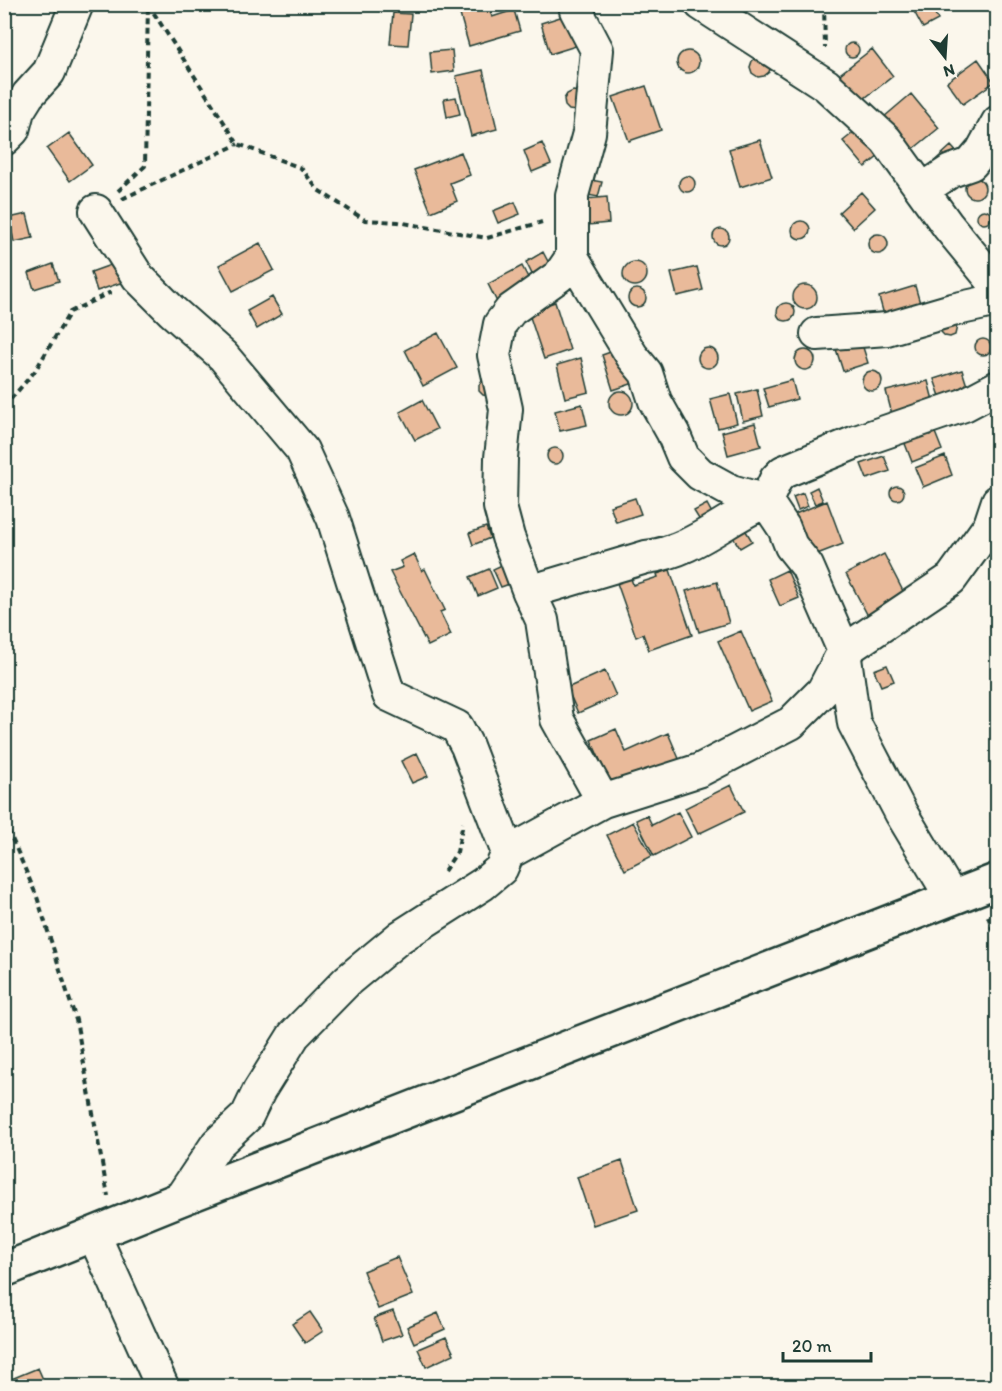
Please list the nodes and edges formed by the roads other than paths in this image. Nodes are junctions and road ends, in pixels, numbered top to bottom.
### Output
1 (77, 4) edge
2 (579, 4) edge
3 (701, 4) edge
4 (998, 122) edge
5 (4, 139) edge
6 (922, 190) junction
7 (96, 211) road end
8 (572, 257) junction
9 (998, 287) edge
10 (998, 300) edge
11 (818, 334) dead end
12 (998, 387) edge
13 (766, 501) junction
14 (998, 501) edge
15 (529, 592) junction
16 (844, 651) junction
17 (603, 801) junction
18 (508, 853) junction
19 (998, 879) edge
20 (952, 898) junction
21 (180, 1199) junction
22 (104, 1231) junction
23 (4, 1270) edge
24 (162, 1386) edge

1 - 5 street
2 - 8 street
3 - 6 street
4 - 6 street
6 - 9 street
7 - 18 street
8 - 13 street
8 - 15 street
10 - 11 street
12 - 13 street
13 - 15 street
13 - 16 street
14 - 16 street
15 - 17 street
16 - 17 street
16 - 20 street
17 - 18 street
18 - 21 street
19 - 20 main road
20 - 21 main road
21 - 22 main road
22 - 23 main road
22 - 24 street

